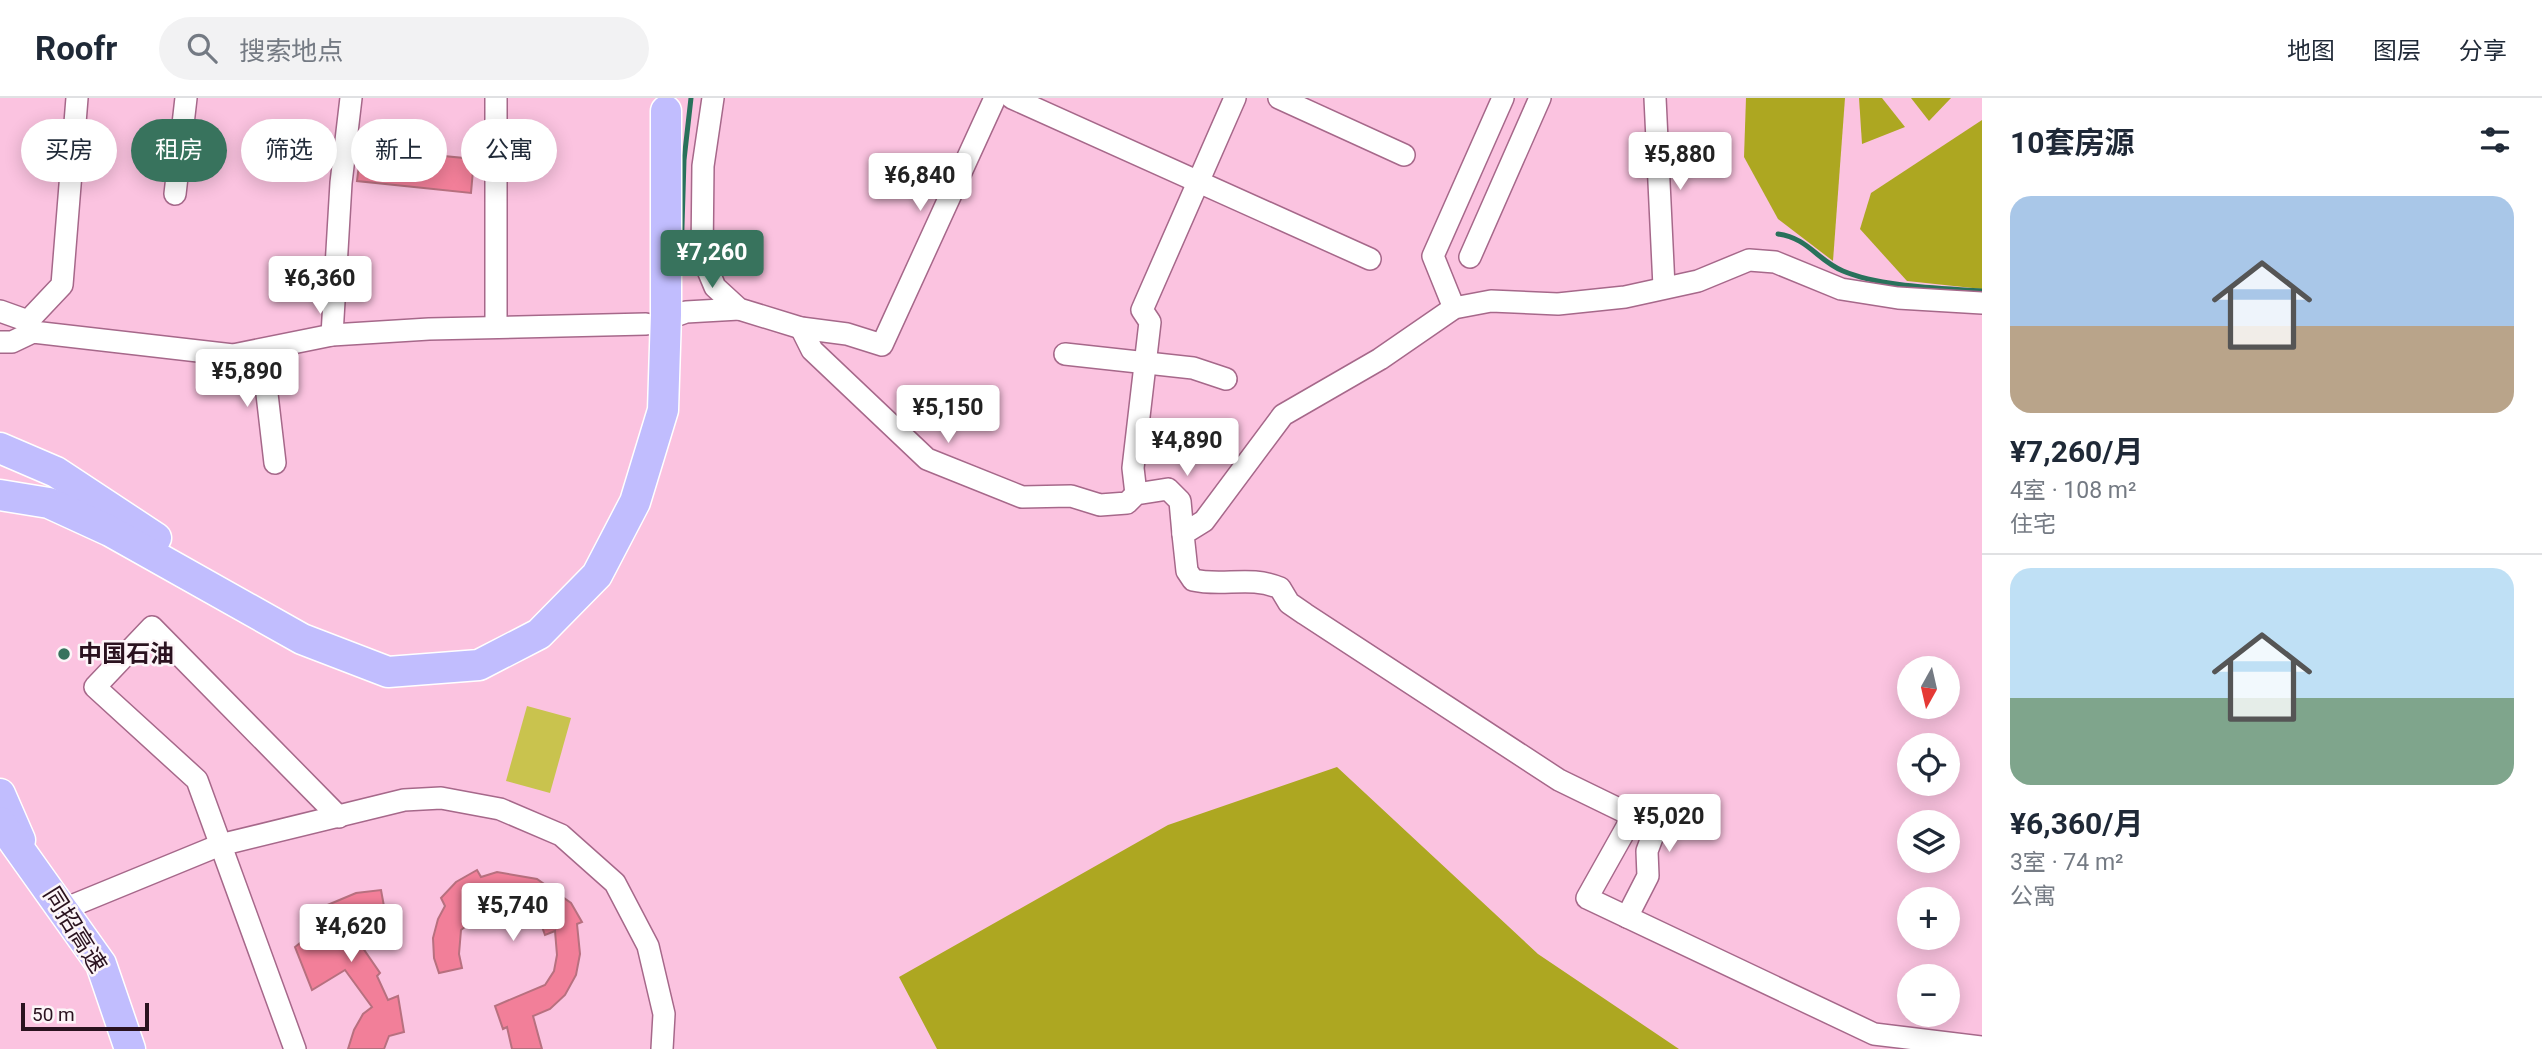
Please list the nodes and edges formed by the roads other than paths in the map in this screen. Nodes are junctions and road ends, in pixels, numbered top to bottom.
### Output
1 (77, 98) edge
2 (186, 98) edge
3 (351, 98) edge
4 (496, 98) edge
5 (713, 98) edge
6 (995, 98) edge
7 (1012, 98) edge
8 (1235, 98) edge
9 (1279, 98) edge
10 (1503, 98) edge
11 (1540, 98) edge
12 (1655, 98) edge
13 (666, 105) edge
14 (1404, 155) dead end
15 (1198, 182) junction
16 (175, 194) dead end
17 (1470, 257) dead end
18 (1370, 259) dead end
19 (1664, 287) junction
20 (1982, 303) edge
21 (1454, 308) junction
22 (739, 309) junction
23 (0, 311) edge
24 (679, 315) dead end
25 (646, 324) dead end
26 (30, 327) junction
27 (496, 327) junction
28 (801, 328) junction
29 (332, 335) junction
30 (0, 342) edge
31 (262, 351) junction
32 (1065, 354) dead end
33 (1146, 363) junction
34 (1226, 379) dead end
35 (0, 448) edge
36 (275, 463) dead end
37 (1136, 494) junction
38 (0, 495) edge
39 (1183, 534) junction
40 (253, 608) junction
41 (0, 794) edge
42 (1633, 816) junction
43 (339, 817) junction
44 (0, 822) edge
45 (220, 845) junction
46 (27, 856) junction
47 (64, 909) junction
48 (1627, 917) junction
49 (1982, 1046) edge
50 (130, 1049) edge
51 (295, 1049) edge
52 (662, 1049) edge

1 - 26 street
2 - 16 street
3 - 29 street
4 - 27 street
5 - 22 street
6 - 28 street
7 - 15 street
8 - 15 street
9 - 14 street
10 - 21 street
11 - 17 street
12 - 19 street
13 - 40 highway
15 - 18 street
15 - 33 street
19 - 20 street
19 - 21 street
21 - 39 street
22 - 24 street
22 - 28 street
23 - 26 street
25 - 27 street
26 - 30 street
26 - 31 street
27 - 29 street
28 - 37 street
29 - 31 street
31 - 36 street
32 - 33 street
33 - 34 street
33 - 37 street
35 - 40 highway
37 - 39 street
38 - 40 highway
39 - 42 street
41 - 46 highway
42 - 48 street
42 - 48 street
43 - 45 street
43 - 45 street
43 - 52 street
44 - 46 highway, 同招高速
45 - 47 street
45 - 51 street
46 - 47 highway, 同招高速
47 - 50 highway, 同招高速
48 - 49 street

